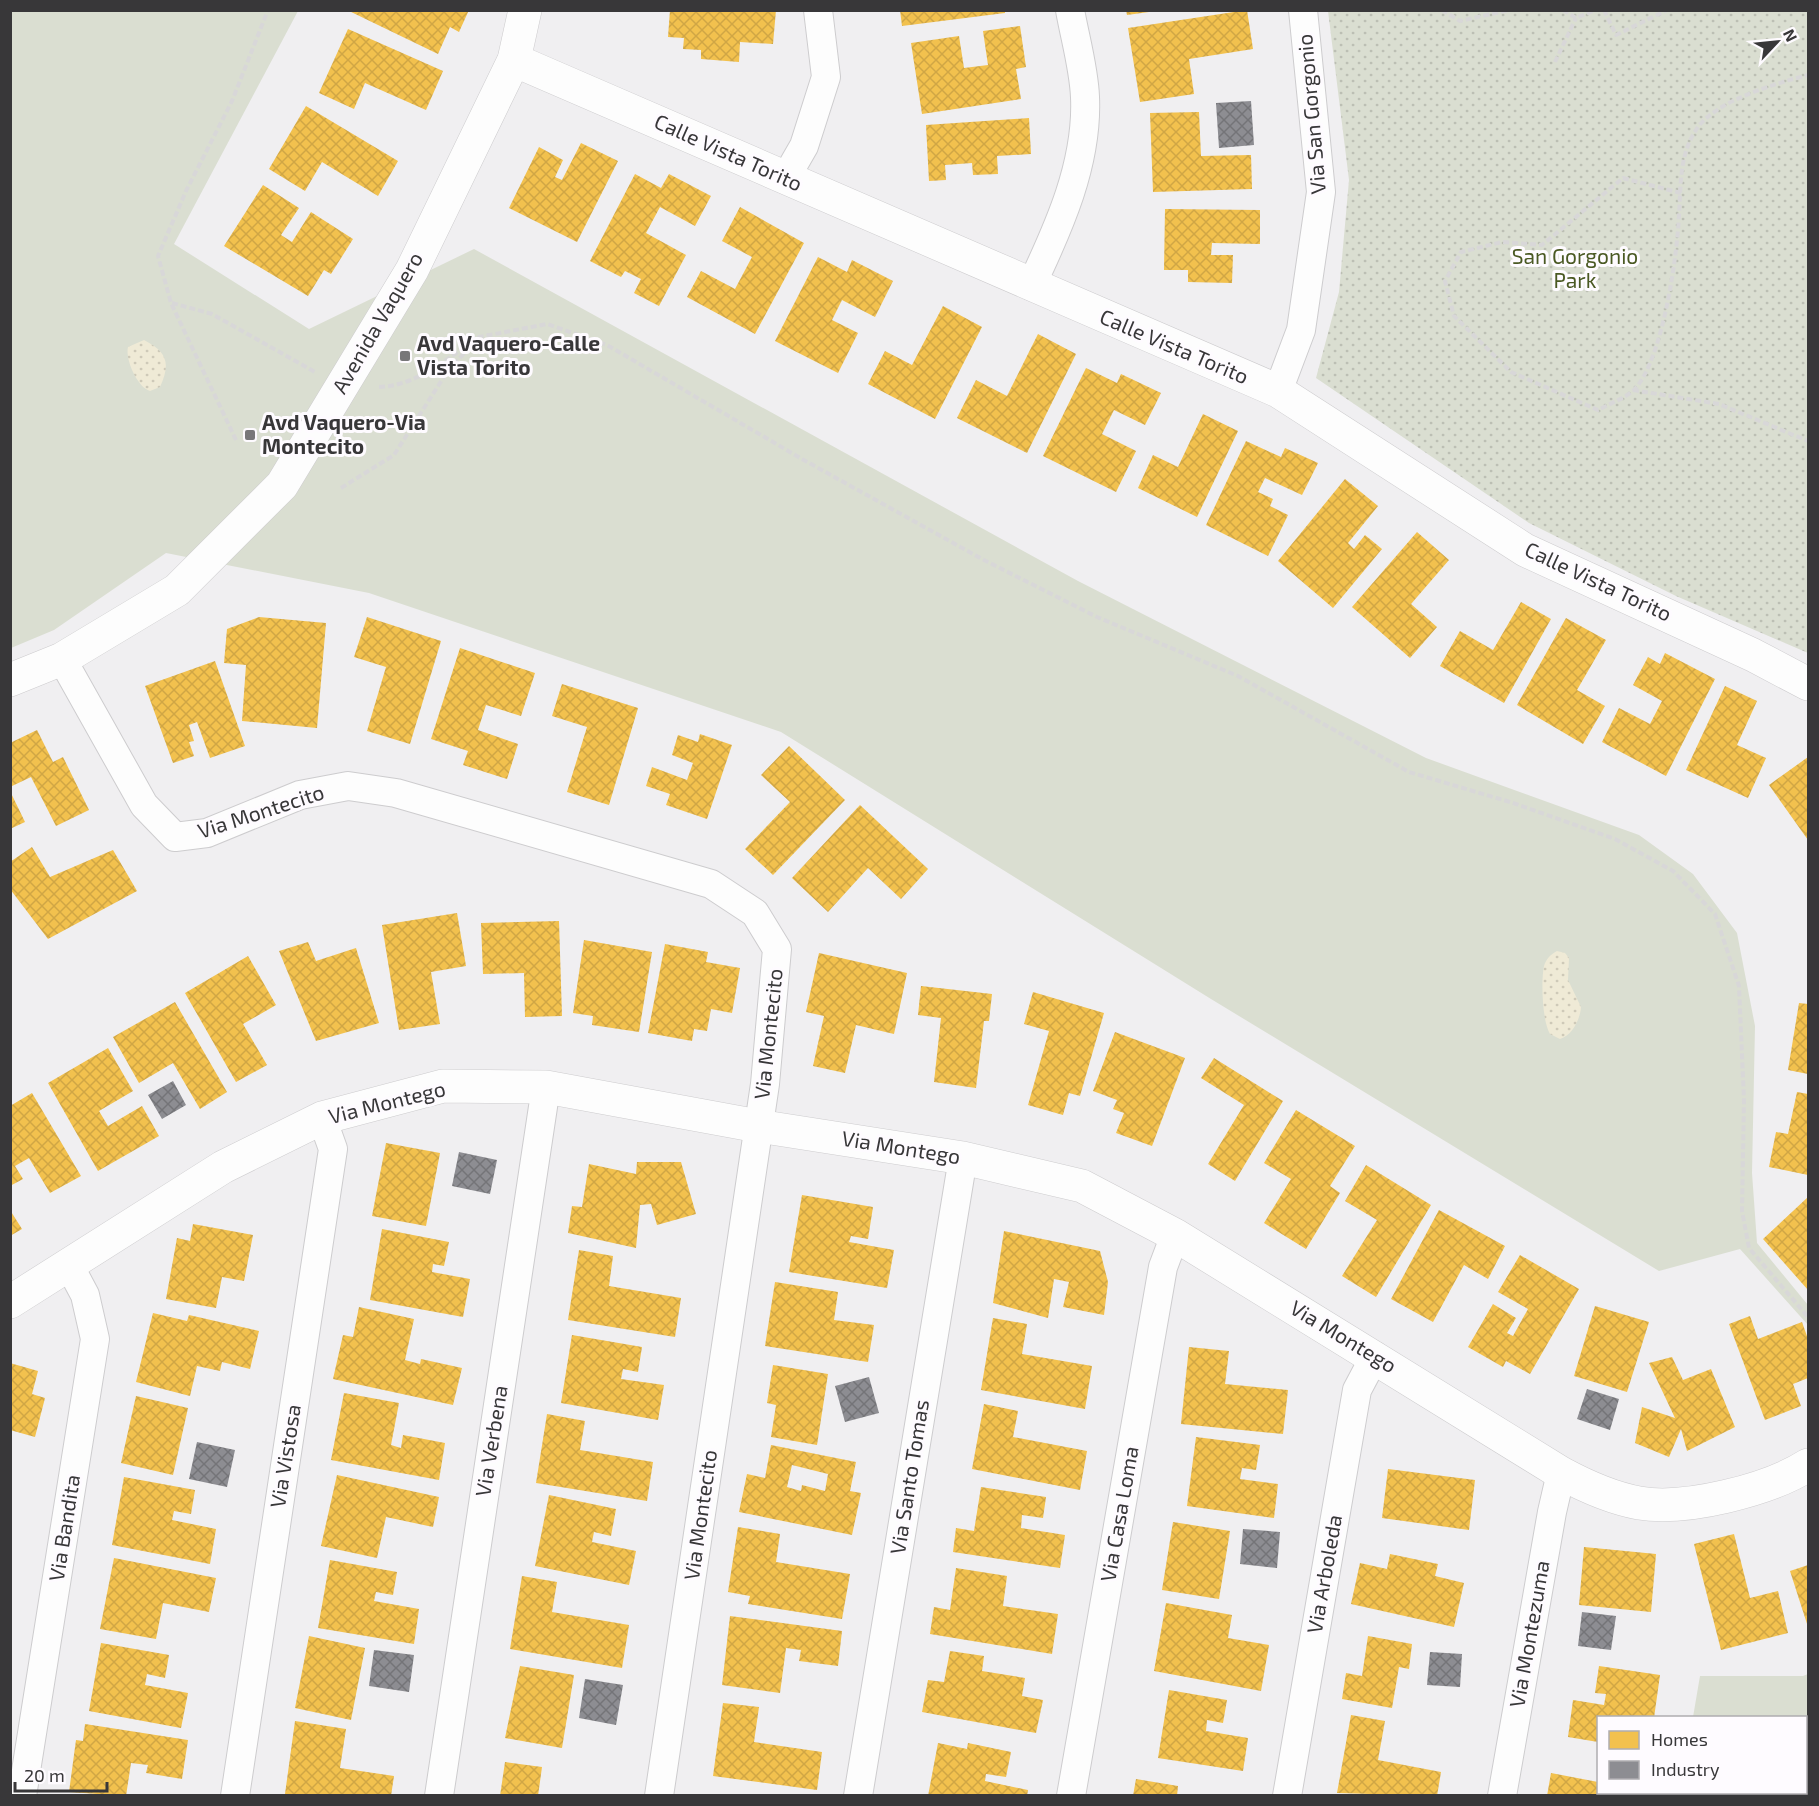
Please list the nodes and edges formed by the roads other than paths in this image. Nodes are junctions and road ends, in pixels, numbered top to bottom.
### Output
1 (525, 10) edge
2 (818, 10) edge
3 (1070, 10) edge
4 (1303, 10) edge
5 (514, 60) junction
6 (785, 179) junction
7 (1031, 286) junction
8 (1278, 391) junction
9 (62, 659) junction
10 (10, 680) edge
11 (1809, 684) edge
12 (546, 1087) junction
13 (322, 1118) junction
14 (758, 1126) junction
15 (963, 1158) junction
16 (1175, 1234) junction
17 (69, 1265) junction
18 (10, 1302) edge
19 (1375, 1356) junction
20 (1809, 1465) edge
21 (1561, 1473) junction
22 (22, 1796) edge
23 (235, 1796) edge
24 (439, 1796) edge
25 (659, 1796) edge
26 (858, 1796) edge
27 (1071, 1796) edge
28 (1287, 1796) edge
29 (1502, 1796) edge

1 - 5 street, Avenida Vaquero
2 - 6 street
3 - 7 street
4 - 8 street, Via San Gorgonio
5 - 6 street, Calle Vista Torito
5 - 9 street, Avenida Vaquero
6 - 7 street, Calle Vista Torito
7 - 8 street, Calle Vista Torito
8 - 11 street, Calle Vista Torito
9 - 10 street, Avenida Vaquero
9 - 14 street, Via Montecito
12 - 13 street, Via Montego
12 - 14 street, Via Montego
12 - 24 street, Via Verbena
13 - 17 street, Via Montego
13 - 23 street, Via Vistosa
14 - 15 street, Via Montego
14 - 25 street, Via Montecito
15 - 16 street, Via Montego
15 - 26 street, Via Santo Tomas
16 - 19 street, Via Montego
16 - 27 street, Via Casa Loma
17 - 18 street, Via Montego
17 - 22 street, Via Bandita
19 - 21 street, Via Montego
19 - 28 street, Via Arboleda
20 - 21 street, Via Montego
21 - 29 street, Via Montezuma

